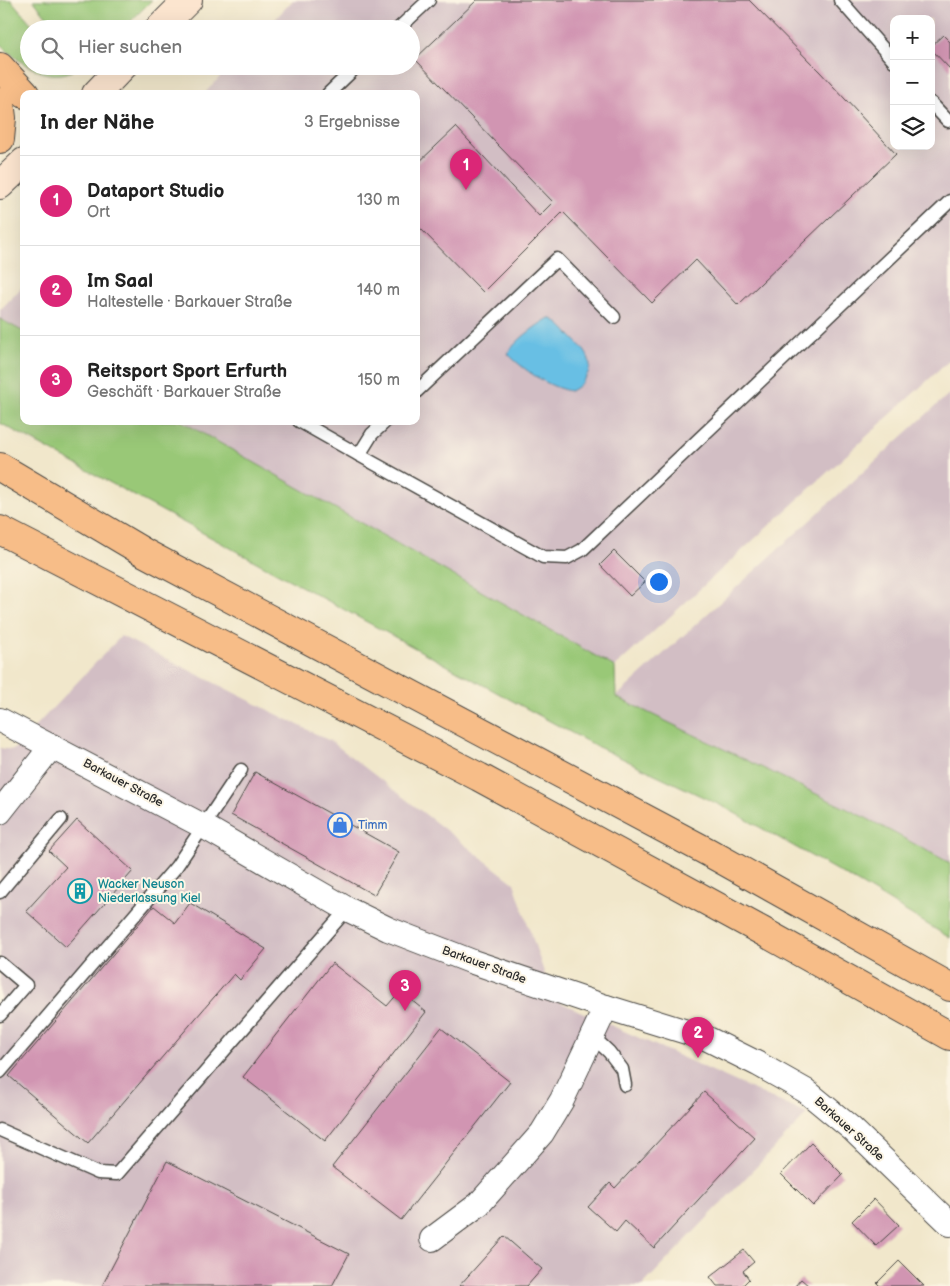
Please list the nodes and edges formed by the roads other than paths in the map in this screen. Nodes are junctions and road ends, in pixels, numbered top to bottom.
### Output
1 (188, 0) edge
2 (429, 0) edge
3 (840, 0) edge
4 (168, 20) edge
5 (408, 20) edge
6 (893, 60) edge
7 (0, 67) edge
8 (114, 75) edge
9 (348, 75) edge
10 (21, 90) edge
11 (100, 90) edge
12 (332, 90) edge
13 (0, 102) edge
14 (933, 105) edge
15 (948, 122) dead end
16 (0, 139) edge
17 (20, 166) edge
18 (0, 185) edge
19 (950, 201) edge
20 (614, 317) dead end
21 (420, 388) edge
22 (306, 425) edge
23 (382, 425) edge
24 (359, 455) junction
25 (0, 467) edge
26 (0, 530) edge
27 (0, 720) edge
28 (52, 746) junction
29 (241, 770) dead end
30 (0, 812) edge
31 (62, 818) dead end
32 (203, 826) junction
33 (0, 892) edge
34 (347, 909) junction
35 (0, 963) edge
36 (950, 986) edge
37 (606, 1007) junction
38 (0, 1015) edge
39 (950, 1036) edge
40 (593, 1037) junction
41 (0, 1072) edge
42 (625, 1085) dead end
43 (0, 1130) edge
44 (950, 1224) edge
45 (432, 1239) dead end

1 - 4 street
2 - 5 lane
3 - 6 lane
7 - 10 highway
8 - 11 street
9 - 12 lane
13 - 16 highway
14 - 15 lane
17 - 18 street
19 - 24 lane
20 - 21 lane
22 - 24 lane
23 - 24 lane
25 - 36 highway
26 - 39 highway
27 - 28 street, Barkauer Straße
28 - 30 street
28 - 32 street, Barkauer Straße
29 - 32 lane
31 - 33 lane
32 - 34 street, Barkauer Straße
32 - 41 lane
34 - 37 street, Barkauer Straße
34 - 43 lane
35 - 38 lane
37 - 40 street
37 - 44 street, Barkauer Straße
40 - 42 lane
40 - 45 street

